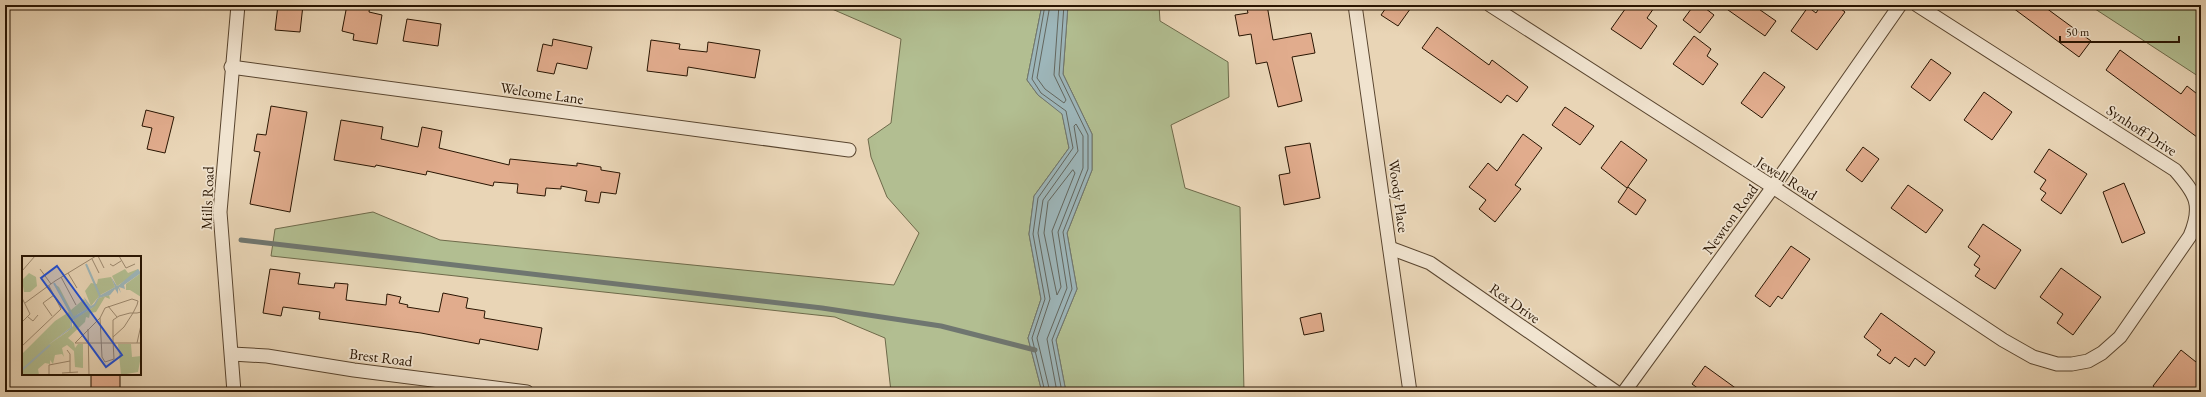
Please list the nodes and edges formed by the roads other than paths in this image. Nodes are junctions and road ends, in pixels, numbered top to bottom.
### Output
1 (238, 5) edge
2 (1355, 5) edge
3 (1490, 5) edge
4 (1900, 5) edge
5 (1917, 5) edge
6 (231, 67) junction
7 (849, 150) dead end
8 (1773, 187) junction
9 (1390, 248) junction
10 (232, 354) junction
11 (2072, 364) joint
12 (438, 386) edge
13 (234, 392) edge
14 (527, 392) edge
15 (1410, 392) edge
16 (1616, 392) edge
17 (1624, 392) edge

1 - 6 street, Mills Road
2 - 9 street, Woody Place
3 - 8 street, Jewell Road
4 - 8 street, Newton Road
5 - 11 street, Synhoff Drive
6 - 7 street, Welcome Lane
6 - 10 street, Mills Road
8 - 11 street, Jewell Road
8 - 17 street, Newton Road
9 - 15 street, Woody Place
9 - 16 street, Rex Drive
10 - 12 street, Brest Road
10 - 13 street, Mills Road
12 - 14 street, Brest Road

